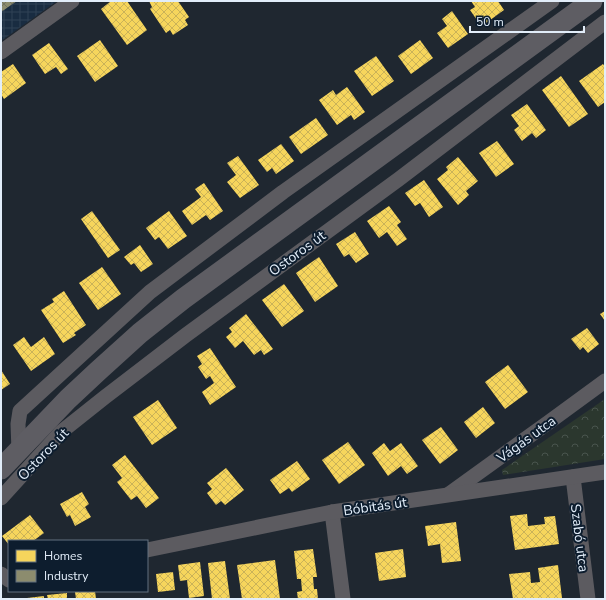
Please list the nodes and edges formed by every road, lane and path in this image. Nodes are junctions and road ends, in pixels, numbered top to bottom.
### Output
1 (72, 1) edge
2 (552, 1) edge
3 (592, 1) edge
4 (605, 22) edge
5 (493, 43) junction
6 (1, 52) edge
7 (507, 64) junction
8 (412, 101) junction
9 (426, 122) junction
10 (605, 380) edge
11 (19, 451) junction
12 (1, 469) edge
13 (605, 472) edge
14 (573, 477) junction
15 (4, 489) edge
16 (447, 495) junction
17 (332, 512) junction
18 (148, 550) edge
19 (343, 599) edge
20 (588, 599) edge

1 - 6 street
2 - 5 street, Ostoros út
3 - 7 main road, Ostoros út
4 - 15 street, Ostoros út
5 - 7 street
5 - 8 street, Ostoros út
7 - 9 main road, Ostoros út
8 - 9 street
8 - 11 street, Ostoros út
9 - 11 main road, Ostoros út
10 - 16 street, Vágás utca
11 - 12 main road, Ostoros út
13 - 14 street, Bóbitás út
14 - 16 street, Bóbitás út
14 - 20 street, Szabó utca
16 - 17 street, Bóbitás út
17 - 18 street, Bóbitás út
17 - 19 street

